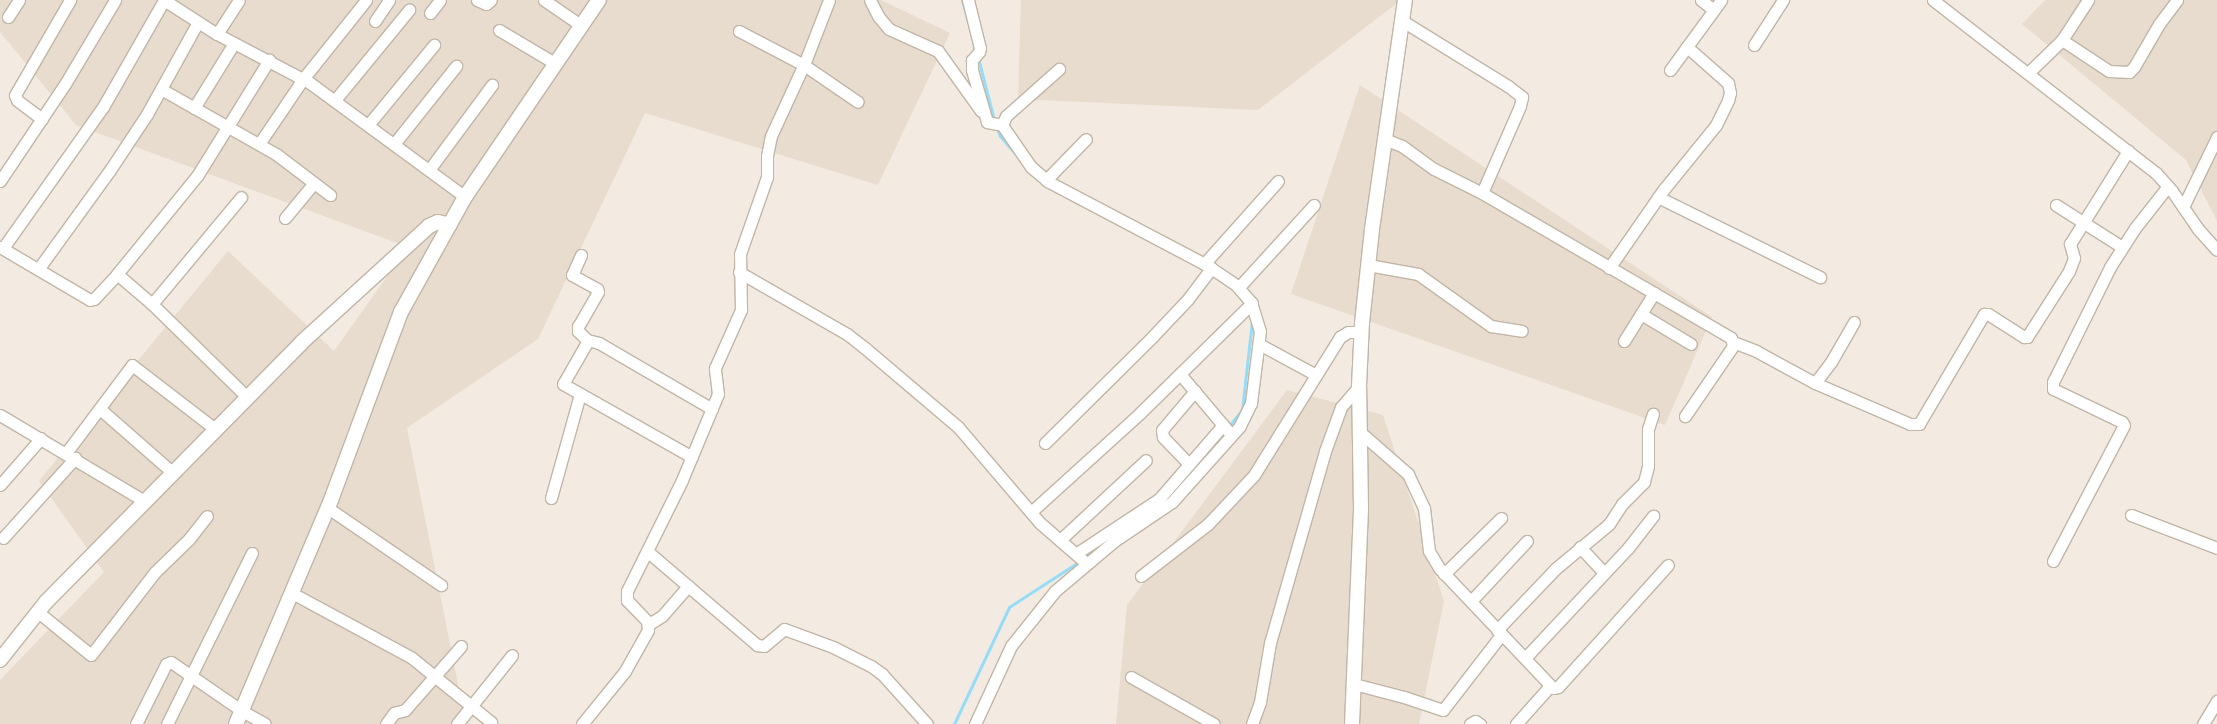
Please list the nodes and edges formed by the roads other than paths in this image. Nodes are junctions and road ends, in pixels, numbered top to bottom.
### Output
1 (20, 0) edge
2 (70, 0) edge
3 (115, 0) edge
4 (239, 0) edge
5 (389, 0) edge
6 (440, 0) edge
7 (478, 0) edge
8 (492, 0) edge
9 (544, 0) edge
10 (599, 0) edge
11 (829, 0) edge
12 (870, 0) edge
13 (968, 0) edge
14 (1405, 0) edge
15 (1702, 0) edge
16 (1721, 0) edge
17 (1782, 0) edge
18 (1933, 0) edge
19 (2088, 0) edge
20 (2177, 0) edge
21 (361, 2) edge
22 (409, 10) dead end
23 (1714, 10) junction
24 (430, 13) dead end
25 (8, 17) dead end
26 (1401, 20) junction
27 (375, 21) dead end
28 (198, 22) junction
29 (582, 26) junction
30 (499, 30) dead end
31 (739, 31) dead end
32 (217, 34) junction
33 (2062, 40) junction
34 (234, 43) junction
35 (434, 45) dead end
36 (1754, 45) dead end
37 (1687, 47) junction
38 (270, 60) junction
39 (556, 64) junction
40 (804, 65) junction
41 (456, 66) dead end
42 (1059, 69) dead end
43 (1670, 70) dead end
44 (2028, 73) junction
45 (303, 79) junction
46 (492, 85) dead end
47 (161, 89) junction
48 (335, 100) junction
49 (858, 102) dead end
50 (194, 108) junction
51 (42, 119) junction
52 (995, 122) junction
53 (368, 125) junction
54 (228, 129) junction
55 (2217, 137) edge
56 (1086, 139) dead end
57 (1384, 139) junction
58 (259, 144) junction
59 (394, 144) junction
60 (2128, 151) junction
61 (429, 170) junction
62 (1046, 180) junction
63 (0, 181) edge
64 (1278, 181) dead end
65 (314, 183) junction
66 (2168, 186) junction
67 (1482, 193) junction
68 (330, 196) dead end
69 (241, 197) dead end
70 (465, 197) junction
71 (1658, 197) junction
72 (1314, 205) dead end
73 (2056, 205) dead end
74 (2182, 207) junction
75 (285, 218) dead end
76 (2084, 223) junction
77 (450, 225) junction
78 (1, 247) edge
79 (2122, 247) junction
80 (2217, 250) edge
81 (581, 255) dead end
82 (1368, 264) junction
83 (39, 268) junction
84 (1609, 268) junction
85 (1208, 270) junction
86 (739, 272) junction
87 (116, 274) junction
88 (1820, 277) dead end
89 (1238, 287) junction
90 (1654, 293) junction
91 (152, 304) junction
92 (1250, 304) junction
93 (1642, 314) junction
94 (1854, 322) dead end
95 (1522, 331) dead end
96 (1361, 332) junction
97 (587, 340) junction
98 (1624, 341) dead end
99 (1733, 342) junction
100 (1259, 344) junction
101 (1691, 344) dead end
102 (1180, 374) junction
103 (1316, 375) junction
104 (1815, 383) junction
105 (1359, 386) junction
106 (1195, 391) junction
107 (580, 394) junction
108 (247, 397) junction
109 (712, 409) junction
110 (100, 410) junction
111 (1653, 414) dead end
112 (1685, 416) dead end
113 (1, 417) edge
114 (214, 429) junction
115 (1227, 430) junction
116 (1361, 433) junction
117 (41, 438) junction
118 (1045, 443) dead end
119 (71, 456) junction
120 (692, 457) junction
121 (1146, 460) dead end
122 (1189, 464) junction
123 (173, 473) junction
124 (0, 485) edge
125 (550, 498) dead end
126 (144, 501) junction
127 (328, 508) junction
128 (1031, 512) junction
129 (2131, 515) dead end
130 (207, 516) dead end
131 (1653, 516) dead end
132 (1501, 518) dead end
133 (3, 538) dead end
134 (1060, 540) junction
135 (1527, 541) dead end
136 (1580, 547) junction
137 (2217, 548) edge
138 (647, 551) junction
139 (252, 553) dead end
140 (1082, 558) junction
141 (2053, 562) dead end
142 (1668, 564) dead end
143 (1604, 573) junction
144 (1444, 574) junction
145 (1141, 576) dead end
146 (441, 585) dead end
147 (688, 586) junction
148 (292, 593) junction
149 (1471, 601) junction
150 (38, 612) junction
151 (648, 624) junction
152 (1499, 633) junction
153 (461, 646) dead end
154 (512, 655) dead end
155 (1525, 658) junction
156 (0, 660) edge
157 (191, 676) junction
158 (435, 676) junction
159 (1131, 677) dead end
160 (1354, 684) junction
161 (1550, 686) junction
162 (2217, 701) edge
163 (472, 705) junction
164 (239, 718) edge
165 (491, 722) dead end
166 (136, 724) edge
167 (167, 724) edge
168 (265, 724) edge
169 (386, 724) edge
170 (457, 724) edge
171 (582, 724) edge
172 (927, 724) edge
173 (976, 724) edge
174 (1214, 724) edge
175 (1252, 724) edge
176 (1352, 724) edge
177 (1470, 724) edge
178 (1480, 724) edge
179 (1516, 724) edge
180 (2204, 724) edge

1 - 25 street
2 - 51 street
3 - 51 street
4 - 32 street
5 - 27 street
6 - 24 street
7 - 8 street
9 - 29 street
10 - 29 street
11 - 40 street
12 - 52 street
13 - 52 street
14 - 26 street
15 - 23 street
16 - 23 street
17 - 36 street
18 - 44 street
19 - 33 street
20 - 33 street
21 - 45 street
22 - 48 street
23 - 37 street
26 - 57 street
26 - 67 street
28 - 32 street
28 - 47 street
28 - 78 street
29 - 39 street
30 - 39 street
31 - 40 street
32 - 34 street
33 - 44 street
34 - 38 street
34 - 50 street
35 - 53 street
37 - 43 street
37 - 71 street
38 - 45 street
38 - 54 street
39 - 70 street
40 - 49 street
40 - 86 street
41 - 59 street
42 - 52 street
44 - 60 street
45 - 48 street
45 - 58 street
46 - 61 street
47 - 50 street
47 - 83 street
48 - 53 street
50 - 54 street
51 - 63 street
52 - 62 street
53 - 59 street
54 - 58 street
54 - 87 street
55 - 74 street
56 - 62 street
57 - 67 street
57 - 82 street
58 - 65 street
59 - 61 street
60 - 66 street
60 - 76 street
61 - 70 street
62 - 85 street
64 - 85 street
65 - 68 street
65 - 75 street
66 - 74 street
66 - 79 street
67 - 84 street
69 - 91 street
70 - 77 street
71 - 84 street
71 - 88 street
72 - 89 street
73 - 76 street
74 - 80 street
76 - 79 street
76 - 104 street
77 - 108 street
77 - 127 street
78 - 83 street
79 - 141 street
81 - 97 street
82 - 95 street
82 - 96 street
83 - 87 street
84 - 90 street
85 - 89 street
85 - 118 street
86 - 109 street
86 - 128 street
87 - 91 street
89 - 92 street
90 - 93 street
90 - 99 street
91 - 108 street
92 - 100 street
92 - 102 street
93 - 98 street
93 - 101 street
94 - 104 street
96 - 103 street
96 - 105 street
97 - 107 street
97 - 109 street
99 - 104 street
99 - 112 street
100 - 103 street
100 - 115 street
102 - 106 street
102 - 128 street
103 - 145 street
105 - 116 street
105 - 175 street
106 - 115 street
106 - 122 street
107 - 120 street
107 - 125 street
108 - 114 street
109 - 120 street
110 - 114 street
110 - 119 street
110 - 123 street
111 - 136 street
113 - 117 street
114 - 123 street
115 - 122 street
115 - 140 street
116 - 144 street
116 - 160 street
117 - 119 street
117 - 124 street
119 - 126 street
119 - 133 street
120 - 138 street
121 - 134 street
122 - 140 street
123 - 126 street
126 - 150 street
127 - 146 street
127 - 148 street
128 - 134 street
129 - 137 street
130 - 150 street
131 - 143 street
132 - 144 street
134 - 140 street
135 - 149 street
136 - 143 street
136 - 152 street
138 - 147 street
138 - 151 street
139 - 157 street
140 - 173 street
142 - 161 street
143 - 155 street
144 - 149 street
147 - 151 street
147 - 172 street
148 - 158 street
148 - 164 street
149 - 152 street
150 - 156 street
151 - 171 street
152 - 155 street
152 - 160 street
153 - 158 street
154 - 163 street
155 - 161 street
157 - 164 street
157 - 166 street
157 - 167 street
158 - 163 street
158 - 169 street
159 - 174 street
160 - 176 street
161 - 179 street
162 - 180 street
163 - 165 street
163 - 170 street
164 - 168 street
177 - 178 street

